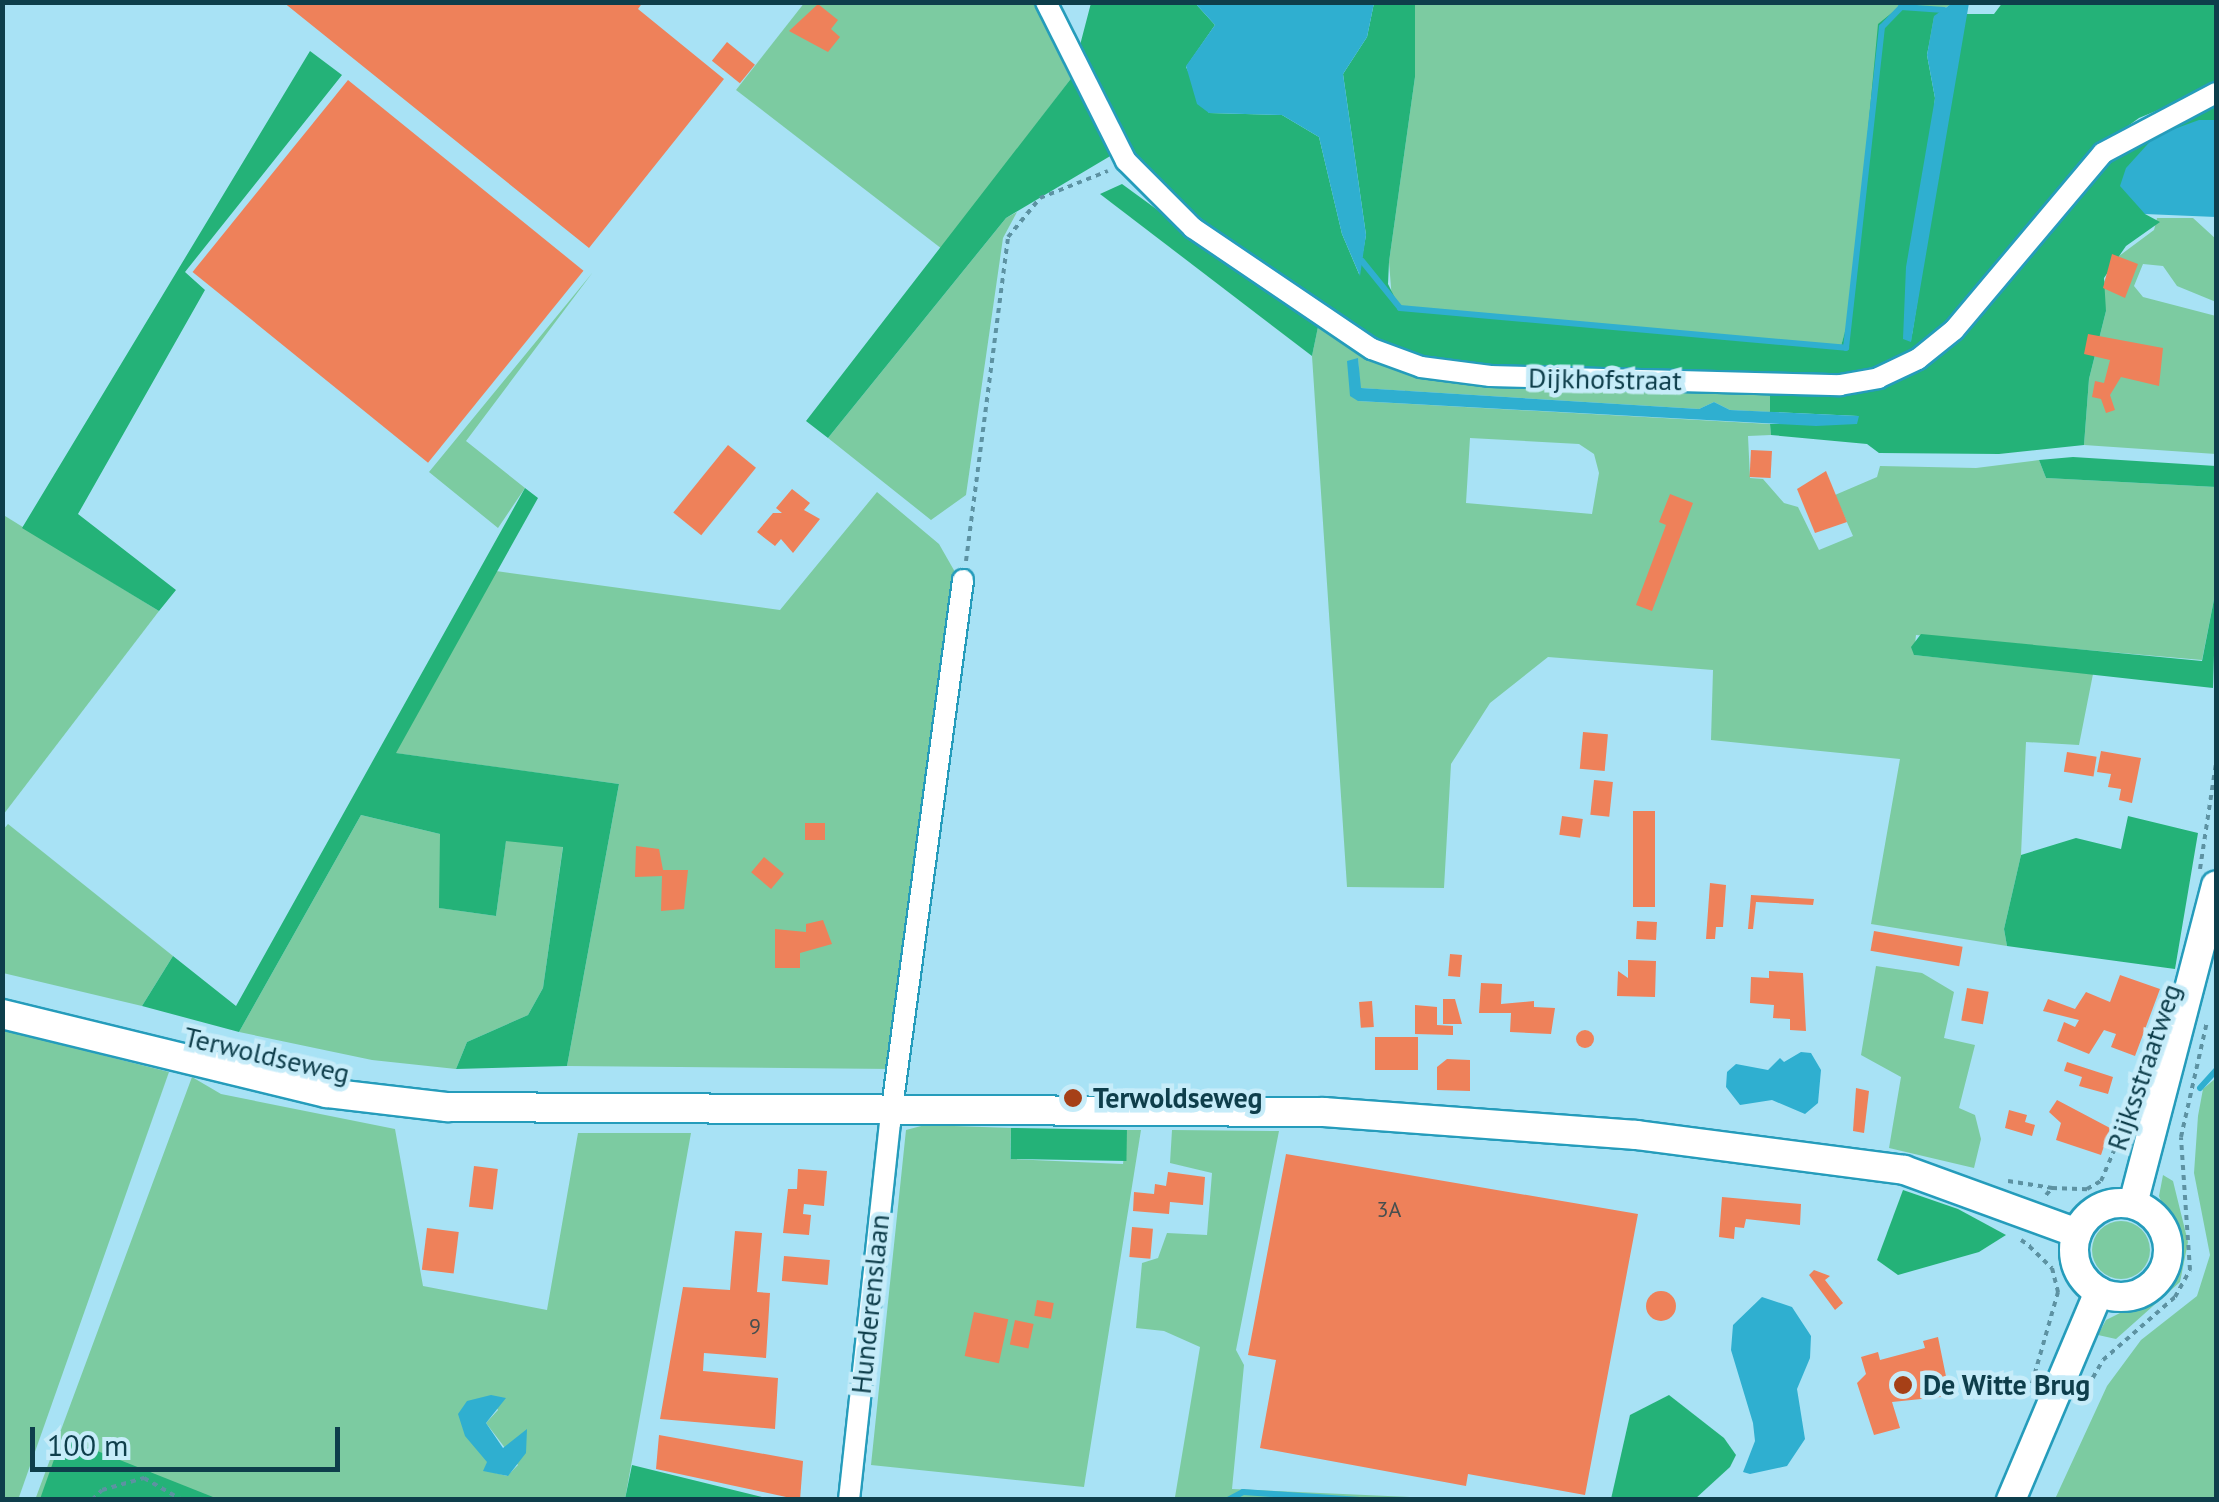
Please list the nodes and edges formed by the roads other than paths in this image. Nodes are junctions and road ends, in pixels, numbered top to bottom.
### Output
1 (1046, 2) edge
2 (2216, 93) edge
3 (963, 580) road end
4 (2206, 886) edge
5 (2, 1014) edge
6 (892, 1108) junction
7 (2133, 1204) junction
8 (2076, 1233) junction
9 (2099, 1292) junction
10 (849, 1500) edge
11 (2010, 1500) edge

1 - 2 street, Dijkhofstraat
3 - 6 street
4 - 7 main road, Rijksstraatweg
5 - 6 main road, Terwoldseweg
6 - 8 main road, Terwoldseweg
6 - 10 street, Hunderenslaan
7 - 8 main road
7 - 9 main road
8 - 9 main road
9 - 11 main road

